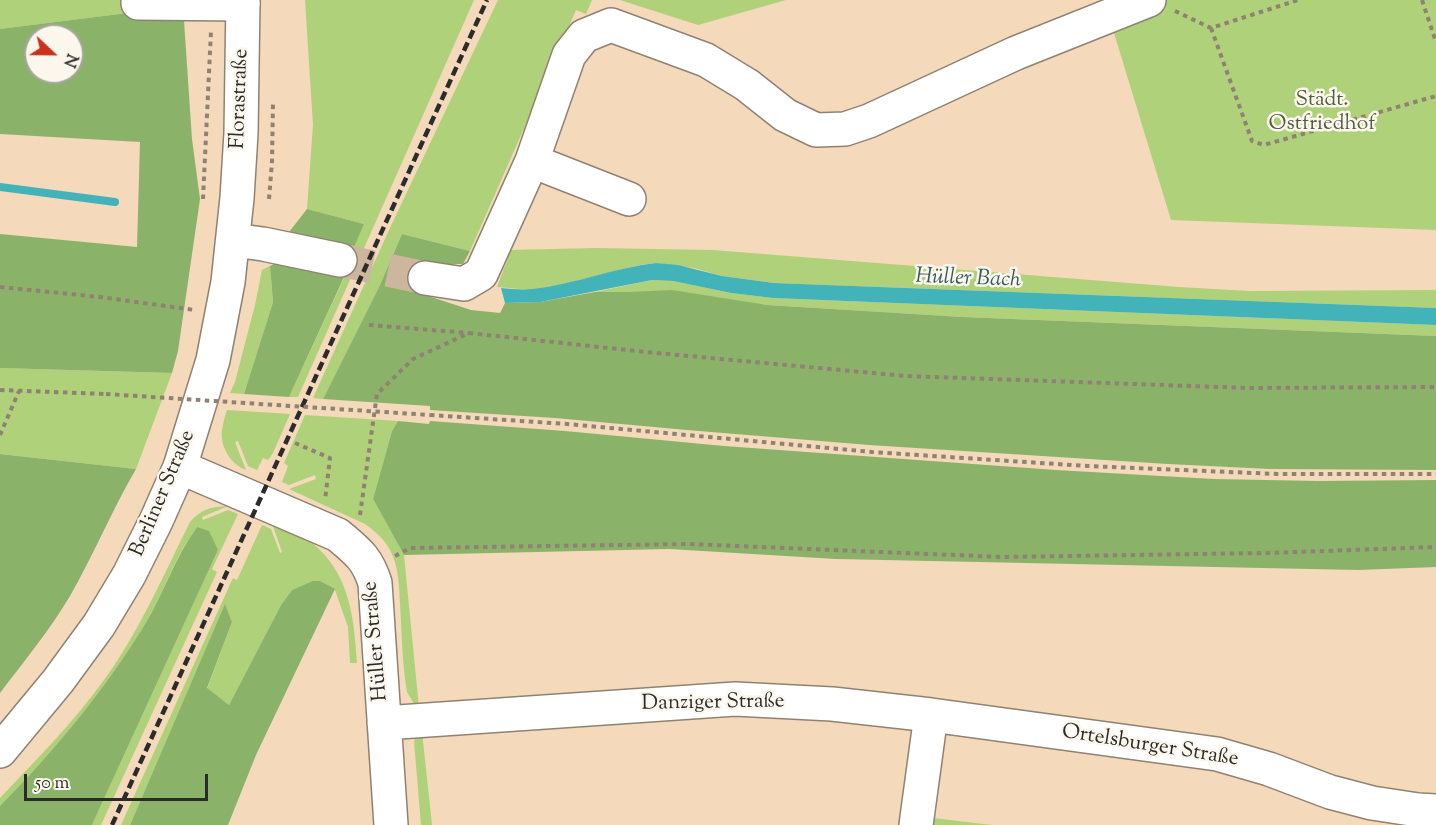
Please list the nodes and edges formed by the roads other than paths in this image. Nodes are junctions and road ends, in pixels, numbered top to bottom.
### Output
1 (138, 3) dead end
2 (233, 3) edge
3 (1160, 4) edge
4 (532, 161) junction
5 (237, 198) joint
6 (629, 199) dead end
7 (233, 240) junction
8 (340, 260) tunnel mouth
9 (425, 278) tunnel mouth
10 (180, 467) junction
11 (931, 715) junction
12 (384, 723) junction
13 (0, 751) edge
14 (1436, 811) edge
15 (391, 825) edge
16 (915, 825) edge

1 - 2 street
2 - 5 street, Florastraße
3 - 4 street
4 - 6 street
4 - 9 street
5 - 7 street, Berliner Straße
7 - 8 street
7 - 10 street, Berliner Straße
10 - 12 street, Hüller Straße
10 - 13 street, Berliner Straße
11 - 12 street, Danziger Straße
11 - 14 street, Ortelsburger Straße
11 - 16 street
12 - 15 street, Hüller Straße

